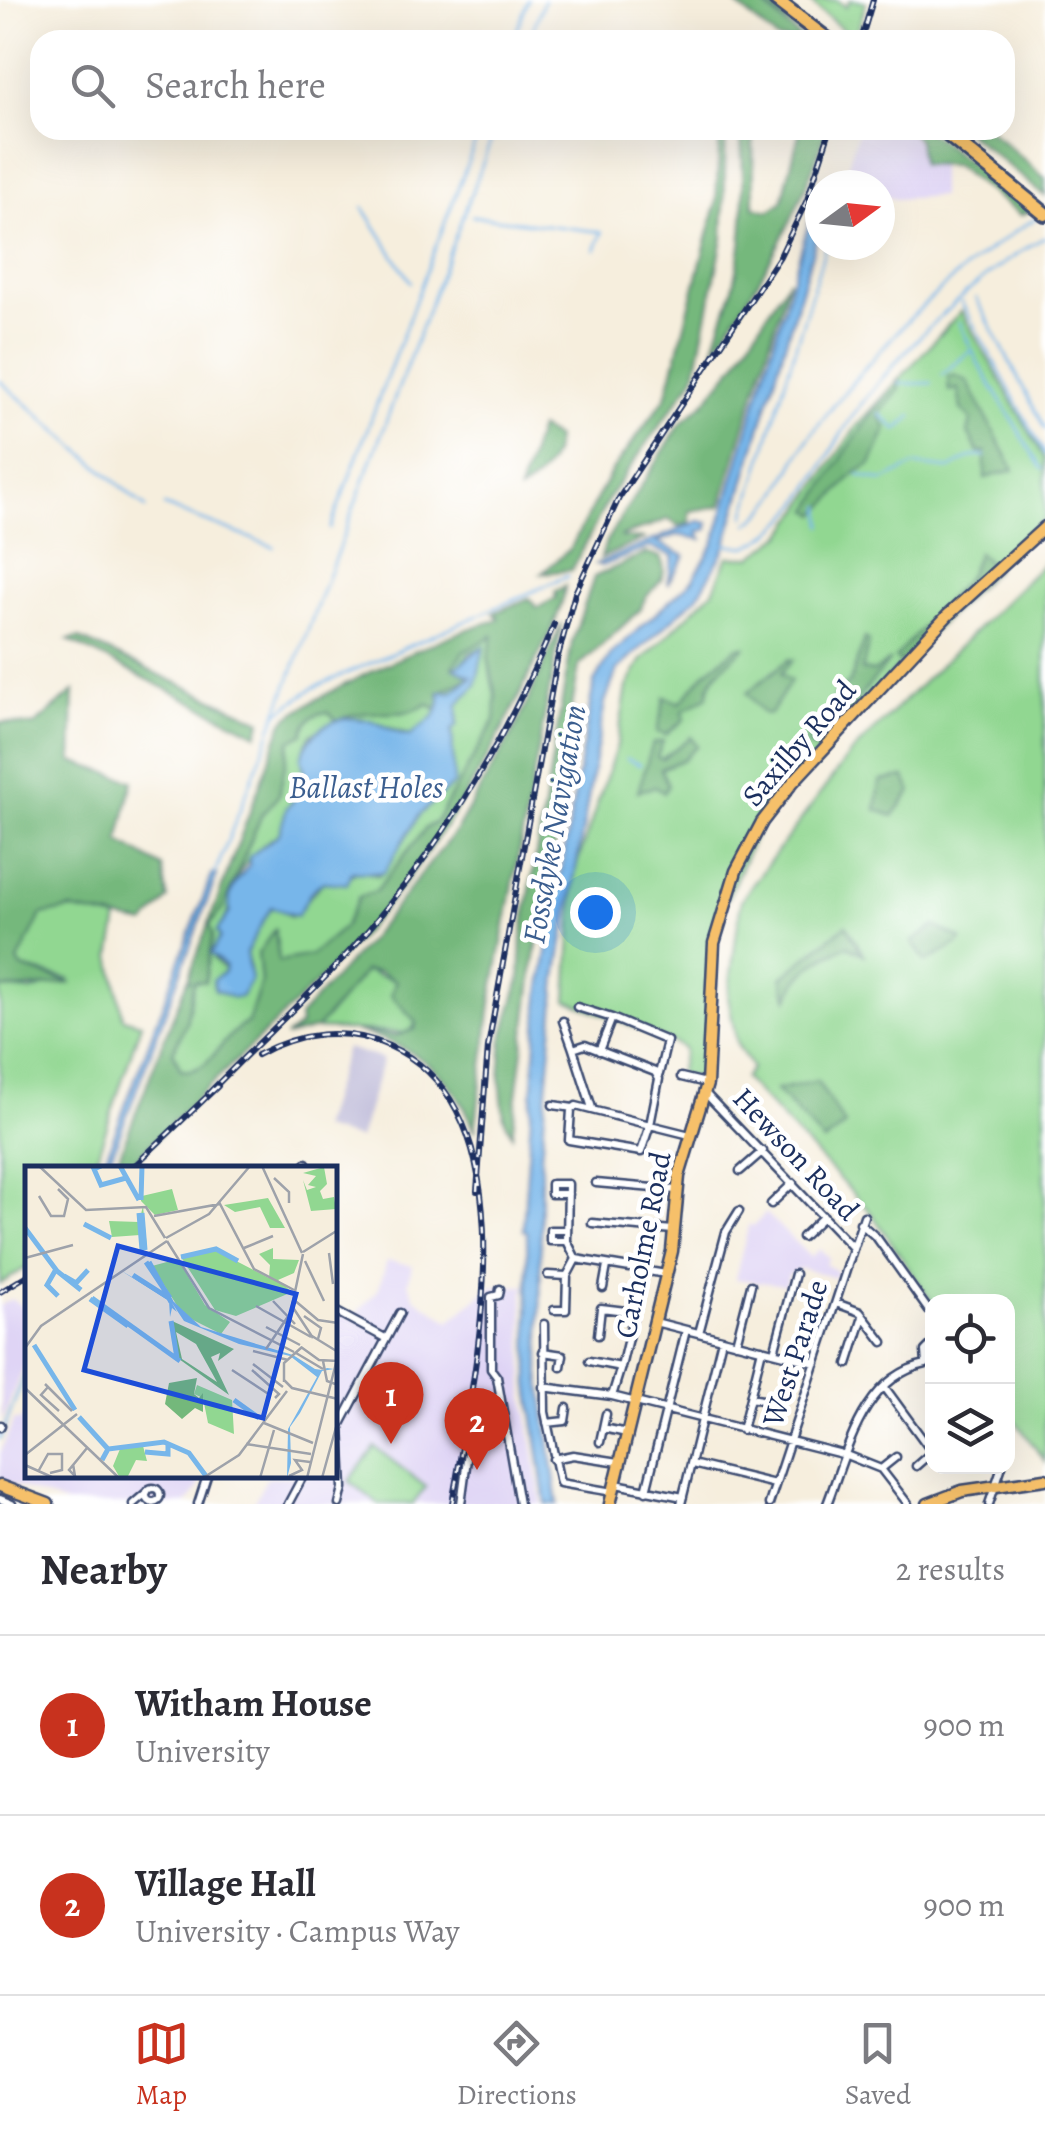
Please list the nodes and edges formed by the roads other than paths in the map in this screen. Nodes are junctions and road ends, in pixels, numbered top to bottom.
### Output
1 (776, 0) edge
2 (789, 0) edge
3 (815, 30) edge
4 (826, 30) edge
5 (955, 140) edge
6 (967, 140) edge
7 (1039, 203) edge
8 (1045, 214) edge
9 (1045, 527) edge
10 (577, 1007) dead end
11 (612, 1018) junction
12 (564, 1021) dead end
13 (573, 1049) junction
14 (599, 1051) junction
15 (711, 1054) joint
16 (658, 1075) junction
17 (680, 1078) dead end
18 (706, 1088) junction
19 (553, 1105) dead end
20 (573, 1108) junction
21 (592, 1108) junction
22 (650, 1125) junction
23 (691, 1135) junction
24 (763, 1151) junction
25 (740, 1171) dead end
26 (596, 1183) dead end
27 (793, 1183) junction
28 (676, 1190) junction
29 (568, 1194) dead end
30 (771, 1204) dead end
31 (739, 1211) dead end
32 (824, 1216) junction
33 (592, 1223) dead end
34 (567, 1230) junction
35 (673, 1230) junction
36 (802, 1237) dead end
37 (567, 1241) junction
38 (852, 1248) junction
39 (576, 1259) junction
40 (606, 1266) junction
41 (667, 1274) junction
42 (795, 1274) dead end
43 (548, 1275) dead end
44 (566, 1276) junction
45 (751, 1285) dead end
46 (500, 1289) dead end
47 (604, 1291) dead end
48 (836, 1303) junction
49 (925, 1307) edge
50 (554, 1310) dead end
51 (338, 1312) edge
52 (400, 1313) dead end
53 (863, 1316) junction
54 (655, 1322) junction
55 (544, 1324) dead end
56 (686, 1330) junction
57 (630, 1333) junction
58 (598, 1334) dead end
59 (640, 1334) dead end
60 (699, 1334) junction
61 (385, 1338) junction
62 (722, 1339) junction
63 (883, 1342) dead end
64 (736, 1343) junction
65 (762, 1349) junction
66 (543, 1352) junction
67 (774, 1352) junction
68 (590, 1361) dead end
69 (816, 1363) junction
70 (848, 1364) dead end
71 (561, 1367) dead end
72 (625, 1368) junction
73 (925, 1368) edge
74 (643, 1372) junction
75 (543, 1386) junction
76 (886, 1388) junction
77 (612, 1396) junction
78 (499, 1397) junction
79 (750, 1398) junction
80 (774, 1402) dead end
81 (635, 1404) junction
82 (566, 1408) dead end
83 (665, 1411) junction
84 (606, 1414) dead end
85 (702, 1420) junction
86 (546, 1424) junction
87 (603, 1428) junction
88 (742, 1430) junction
89 (628, 1433) junction
90 (789, 1441) junction
91 (600, 1442) dead end
92 (925, 1442) edge
93 (338, 1450) edge
94 (846, 1455) junction
95 (896, 1456) dead end
96 (925, 1458) edge
97 (338, 1460) edge
98 (553, 1460) junction
99 (620, 1463) junction
100 (692, 1464) junction
101 (916, 1466) dead end
102 (880, 1469) junction
103 (1000, 1474) edge
104 (207, 1479) edge
105 (302, 1479) edge
106 (1045, 1479) edge
107 (998, 1482) junction
108 (774, 1484) junction
109 (646, 1491) junction
110 (0, 1492) edge
111 (147, 1492) junction
112 (612, 1493) edge
113 (682, 1500) edge
114 (135, 1503) edge
115 (158, 1503) edge
116 (12, 1504) edge
117 (31, 1504) edge
118 (48, 1504) edge
119 (197, 1504) edge
120 (288, 1504) edge
121 (339, 1504) edge
122 (461, 1504) edge
123 (518, 1504) edge
124 (768, 1504) edge
125 (826, 1504) edge
126 (908, 1504) edge
127 (928, 1504) edge
128 (989, 1504) edge

1 - 3 highway
2 - 4 highway
5 - 7 highway
6 - 7 highway
7 - 8 highway
9 - 15 main road, Saxilby Road
10 - 11 street
11 - 14 street
11 - 16 street
12 - 13 street
13 - 14 street
13 - 21 street
14 - 16 street
15 - 18 main road, Carholme Road
16 - 22 street
17 - 18 street
18 - 23 main road, Carholme Road
18 - 24 street, Hewson Road
19 - 20 street
20 - 21 street
20 - 22 street
21 - 22 street
22 - 23 street
23 - 28 main road, Carholme Road
24 - 25 street
24 - 27 street, Hewson Road
26 - 28 street
27 - 30 street
27 - 32 street, Hewson Road
28 - 35 main road, Carholme Road
29 - 34 street
31 - 60 street
32 - 36 street
32 - 38 street, Hewson Road
33 - 35 street
34 - 37 street
34 - 37 street
35 - 41 main road, Carholme Road
37 - 39 street
38 - 48 street, West Parade
38 - 49 street, West Parade
39 - 40 street
39 - 44 street
40 - 41 street
40 - 47 street
41 - 54 main road, Carholme Road
42 - 67 street
43 - 44 street
44 - 50 street
45 - 64 street
46 - 78 street
48 - 53 street
48 - 69 street, West Parade
51 - 61 street
52 - 61 street
53 - 63 street
53 - 70 street
54 - 56 street
54 - 74 main road, Carholme Road
55 - 66 street
56 - 60 street
56 - 83 street
57 - 58 street
57 - 59 street
57 - 72 street
60 - 62 street
61 - 93 street
62 - 64 street
62 - 85 street
64 - 65 street
65 - 67 street
65 - 79 street
66 - 71 street
66 - 75 street
67 - 69 street
68 - 72 street
69 - 90 street, West Parade
72 - 74 street
72 - 77 street
73 - 76 street
74 - 81 main road, Carholme Road
75 - 77 street
75 - 86 street
76 - 92 street
76 - 94 street
77 - 81 street
78 - 122 street
78 - 123 street
79 - 80 street
79 - 88 street
81 - 83 street
81 - 89 main road, Carholme Road
82 - 86 street
83 - 85 street
83 - 109 street
84 - 87 street
85 - 88 street
85 - 100 street
86 - 98 street
87 - 89 street
87 - 91 street
88 - 90 street
89 - 99 main road, Carholme Road
90 - 94 street
90 - 108 street, West Parade
94 - 102 street
94 - 125 street
95 - 102 street
96 - 101 street
97 - 121 street
98 - 99 street
98 - 112 street
99 - 112 main road, Carholme Road
100 - 108 street
100 - 113 street
102 - 126 street
103 - 107 street
104 - 119 street
105 - 120 street
106 - 107 main road
107 - 127 main road
107 - 128 street
108 - 124 street, West Parade
109 - 112 street
109 - 113 street
110 - 116 street
110 - 117 main road
110 - 118 main road
111 - 114 street
111 - 115 street
111 - 115 street
114 - 115 street

